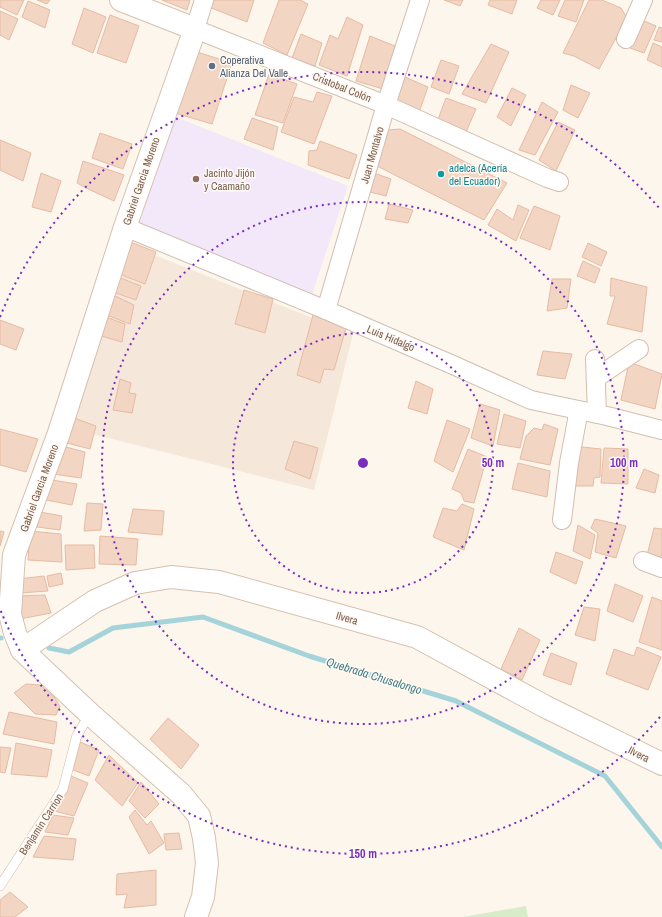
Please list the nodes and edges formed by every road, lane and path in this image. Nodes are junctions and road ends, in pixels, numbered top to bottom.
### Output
1 (121, 0) edge
2 (204, 0) edge
3 (420, 0) edge
4 (642, 0) edge
5 (195, 30) junction
6 (626, 39) dead end
7 (386, 105) junction
8 (559, 182) dead end
9 (125, 227) junction
10 (326, 310) junction
11 (639, 349) dead end
12 (595, 359) dead end
13 (596, 378) junction
14 (577, 410) junction
15 (597, 414) junction
16 (662, 430) edge
17 (562, 520) dead end
18 (642, 561) dead end
19 (662, 568) edge
20 (22, 650) junction
21 (90, 714) junction
22 (662, 764) edge
23 (0, 886) edge
24 (196, 917) edge

1 - 5 street, Cristobal Colón
2 - 5 street, Gabriel Garcia Moreno
3 - 7 street, Juan Montalvo
4 - 6 street
5 - 7 street, Cristobal Colón
5 - 9 street, Gabriel Garcia Moreno
7 - 8 street, Cristobal Colón
7 - 10 street, Juan Montalvo
9 - 10 street, Luis Hidalgo
9 - 20 street, Gabriel Garcia Moreno
10 - 14 street, Luis Hidalgo
11 - 13 street
12 - 13 street
13 - 15 street
14 - 15 street, Luis Hidalgo
14 - 17 street
15 - 16 street, Luis Hidalgo
18 - 19 street
20 - 21 street, Gabriel Garcia Moreno
20 - 22 street, Ilvera
21 - 23 lane, Benjamin Carrion
21 - 24 street, Gabriel Garcia Moreno

